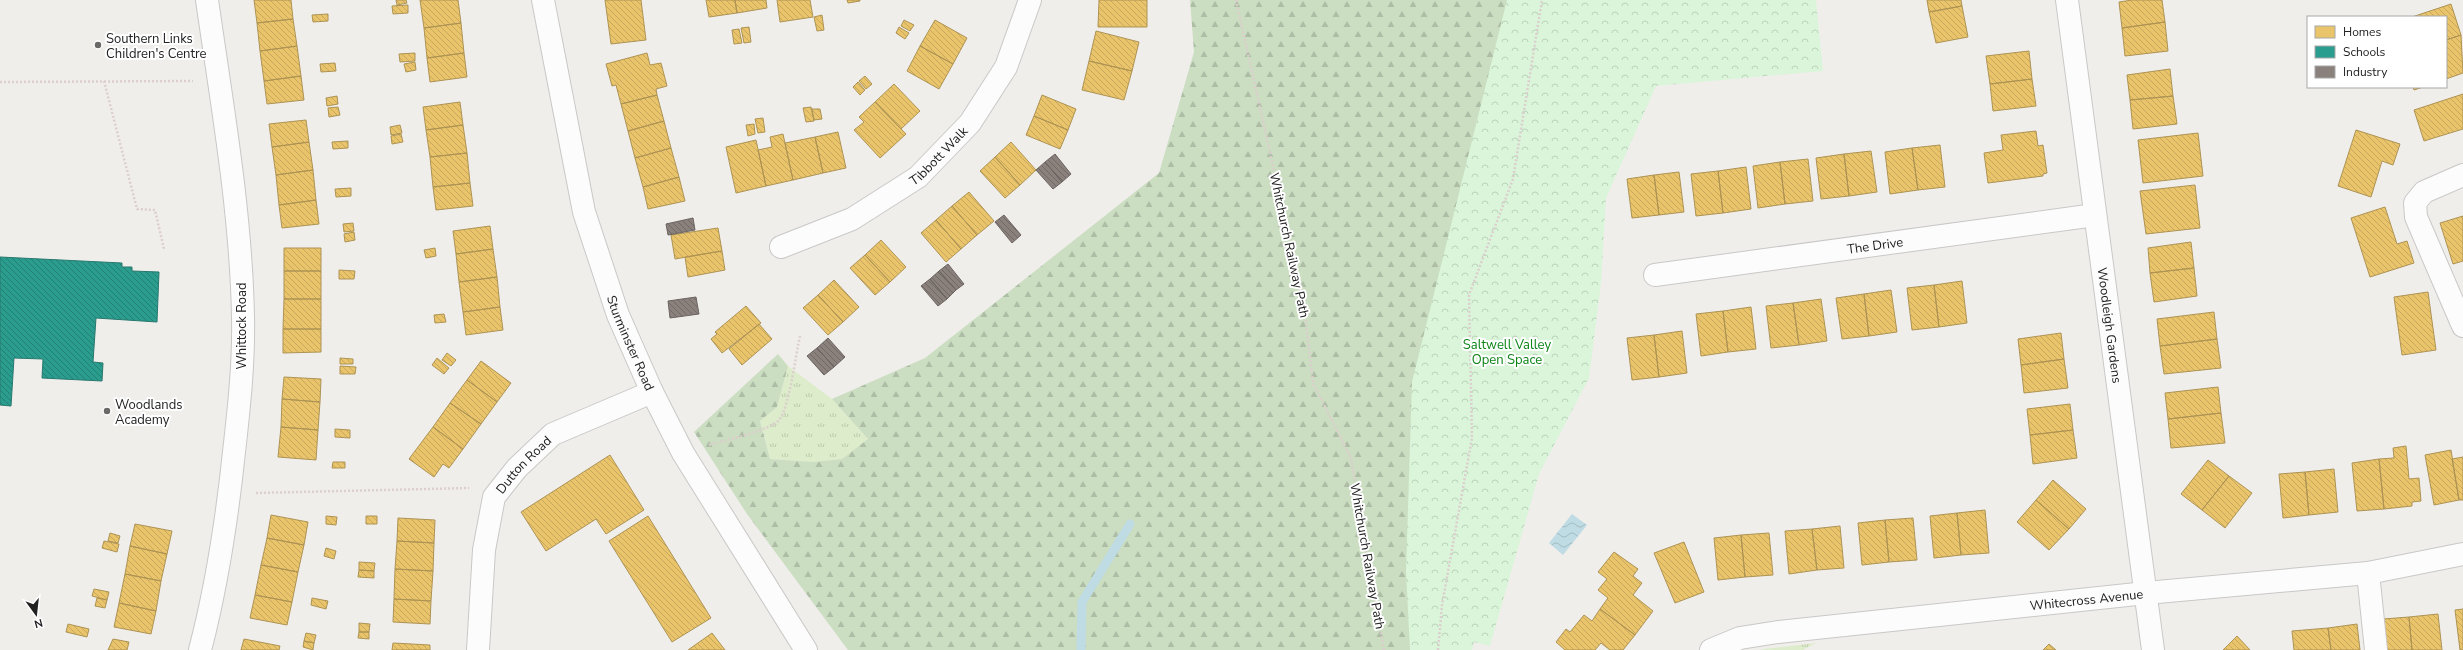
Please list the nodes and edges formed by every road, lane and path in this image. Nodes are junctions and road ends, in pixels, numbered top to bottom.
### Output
1 (207, 0) edge
2 (543, 0) edge
3 (1030, 0) edge
4 (1236, 0) edge
5 (1542, 0) edge
6 (2067, 0) edge
7 (104, 81) junction
8 (0, 82) edge
9 (219, 82) junction
10 (2463, 175) edge
11 (2095, 215) junction
12 (781, 246) dead end
13 (164, 249) dead end
14 (1655, 275) dead end
15 (2463, 326) edge
16 (800, 336) dead end
17 (652, 392) junction
18 (683, 453) junction
19 (472, 488) dead end
20 (230, 494) junction
21 (2463, 554) edge
22 (2368, 573) junction
23 (2146, 593) junction
24 (200, 650) edge
25 (478, 650) edge
26 (806, 650) edge
27 (1384, 650) edge
28 (1438, 650) edge
29 (1711, 650) edge
30 (2153, 650) edge
31 (2376, 650) edge

1 - 9 street, Whittock Road
2 - 17 street, Sturminster Road
3 - 12 street, Tibbott Walk
4 - 27 path, Whitchurch Railway Path
5 - 28 path
6 - 11 street, Woodleigh Gardens
7 - 8 path
7 - 9 path
7 - 13 path
9 - 20 street, Whittock Road
10 - 15 street
11 - 14 street, The Drive
11 - 23 street, Woodleigh Gardens
16 - 18 path
17 - 18 street, Sturminster Road
17 - 25 street, Dutton Road
18 - 26 street, Sturminster Road
19 - 20 path
20 - 24 street, Whittock Road
21 - 22 street, Whitecross Avenue
22 - 23 street, Whitecross Avenue
22 - 31 street
23 - 29 street, Whitecross Avenue
23 - 30 street, Woodleigh Gardens

